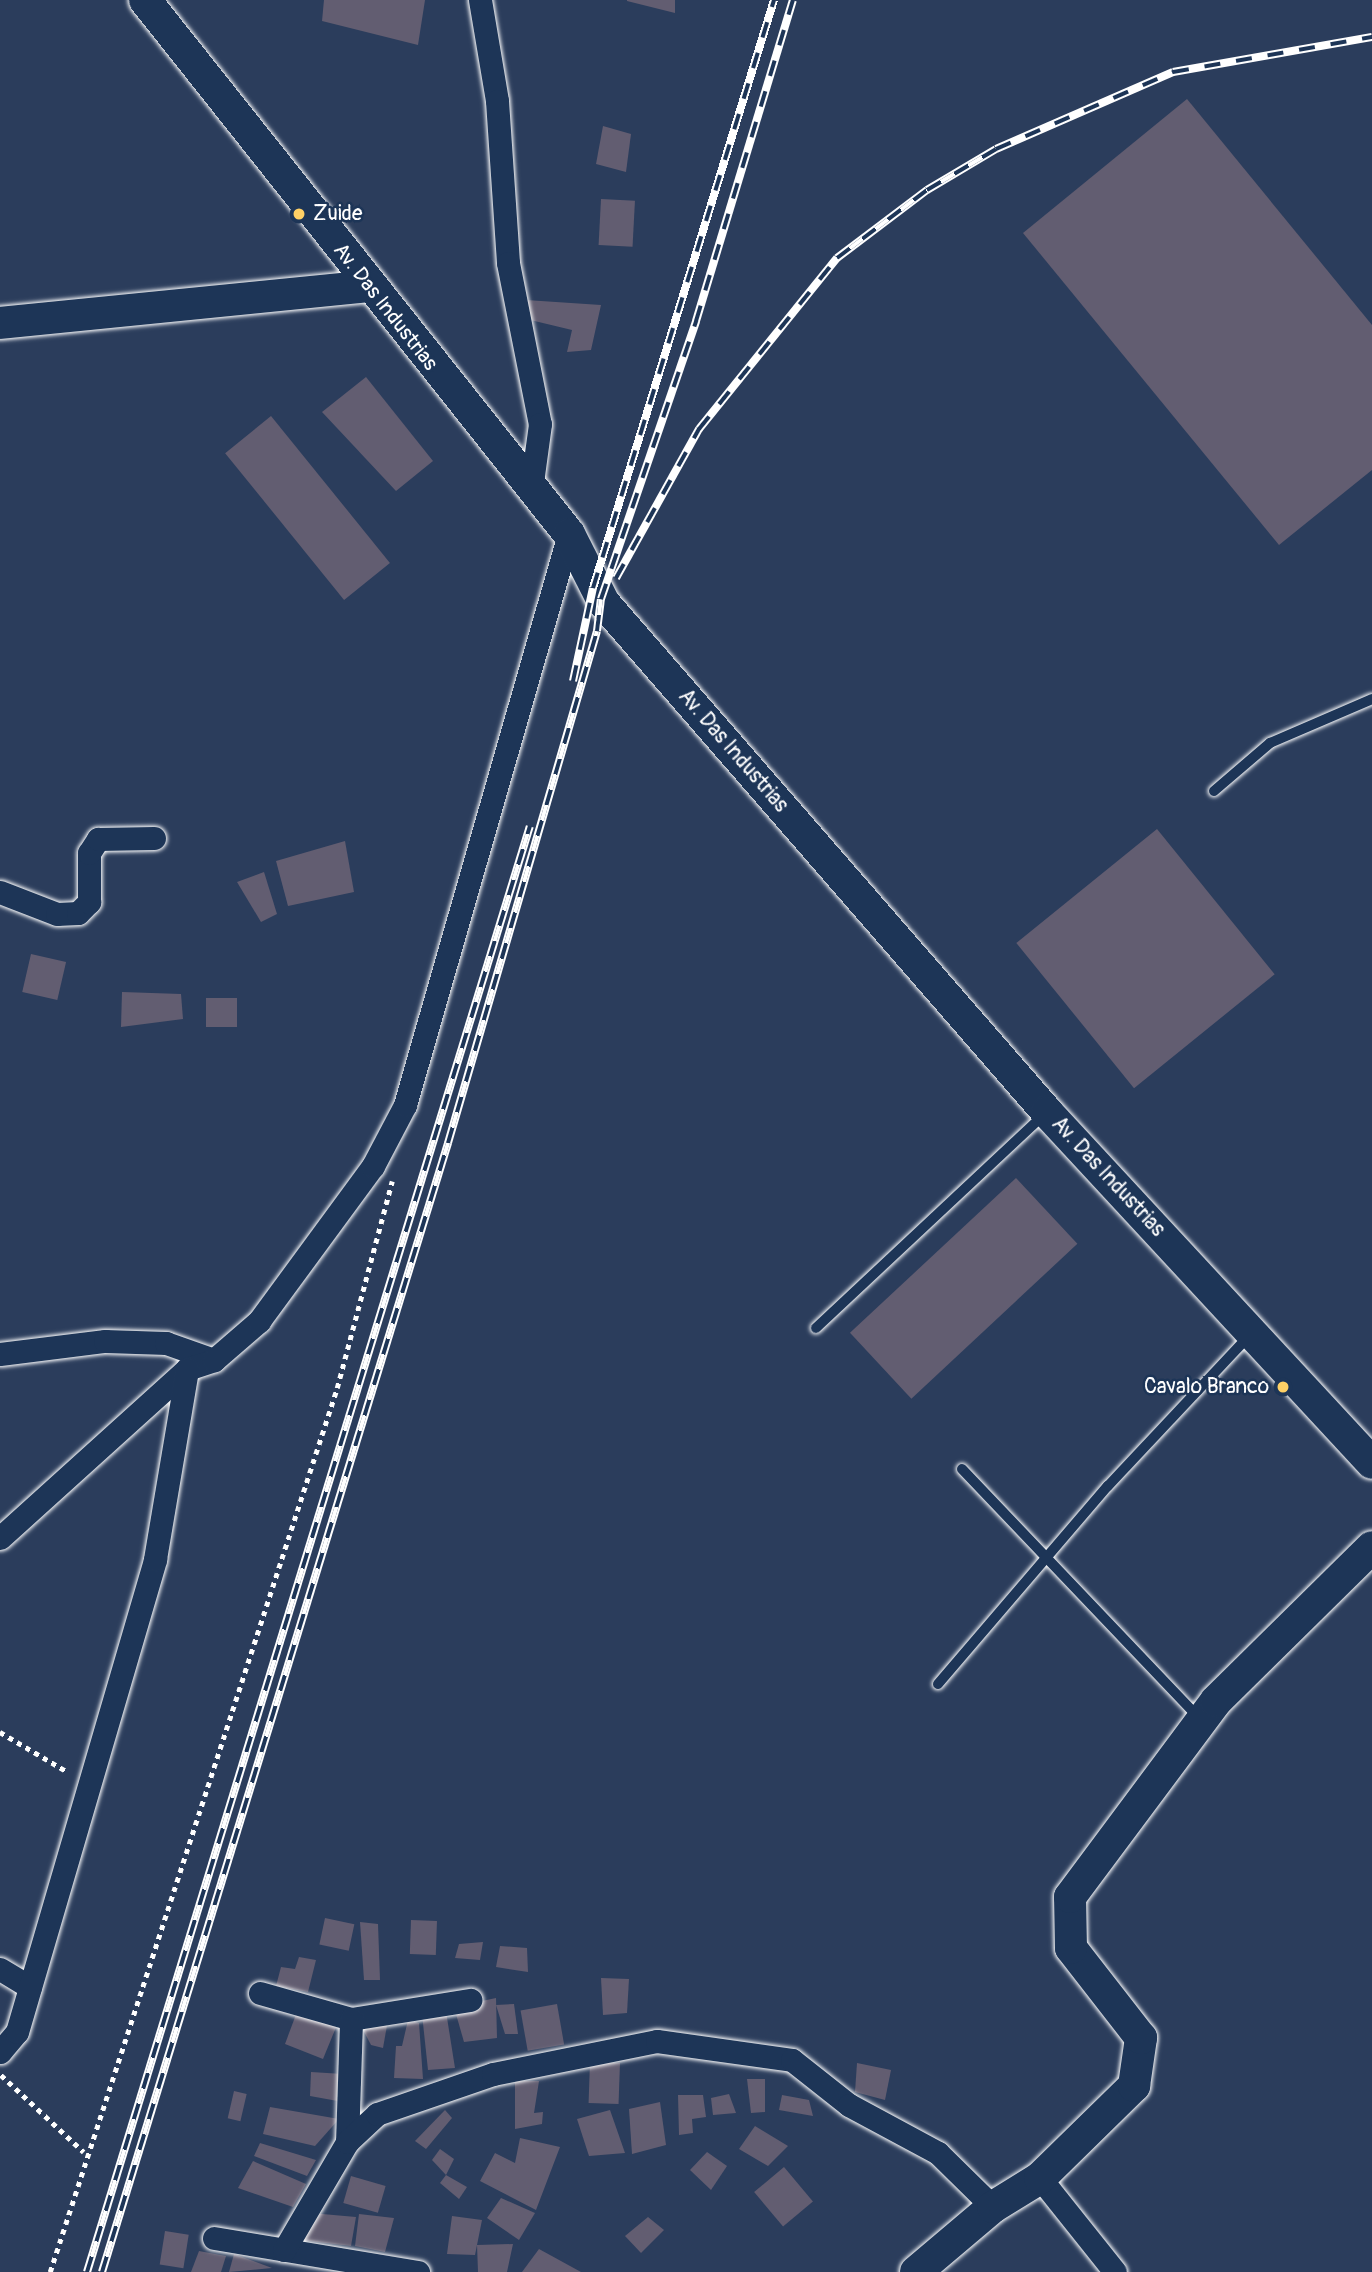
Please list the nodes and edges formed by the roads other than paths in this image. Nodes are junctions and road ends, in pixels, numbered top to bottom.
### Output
1 (145, 0) edge
2 (480, 0) edge
3 (368, 286) junction
4 (0, 323) edge
5 (531, 490) junction
6 (569, 534) junction
7 (1372, 699) edge
8 (1214, 792) dead end
9 (154, 838) dead end
10 (0, 892) edge
11 (1047, 1112) junction
12 (816, 1328) dead end
13 (1252, 1333) junction
14 (0, 1354) edge
15 (214, 1360) junction
16 (187, 1369) junction
17 (1372, 1463) edge
18 (962, 1469) dead end
19 (0, 1538) edge
20 (1372, 1548) edge
21 (1049, 1555) junction
22 (938, 1684) dead end
23 (1201, 1721) junction
24 (0, 1969) edge
25 (30, 1987) junction
26 (260, 1993) dead end
27 (470, 2000) dead end
28 (351, 2019) junction
29 (0, 2052) edge
30 (347, 2142) junction
31 (1040, 2178) junction
32 (993, 2207) junction
33 (214, 2238) dead end
34 (284, 2250) junction
35 (418, 2272) edge
36 (916, 2272) edge
37 (1115, 2272) edge

1 - 3 main road, Av. Das Industrias
2 - 5 street
3 - 4 main road
3 - 5 main road, Av. Das Industrias
5 - 6 main road, Av. Das Industrias
6 - 11 main road, Av. Das Industrias
6 - 15 street
7 - 8 lane
9 - 10 street
11 - 12 lane
11 - 13 main road, Av. Das Industrias
13 - 17 main road, Av. Das Industrias
13 - 21 lane
14 - 15 street
15 - 16 street
16 - 19 street
16 - 25 street
18 - 21 lane
20 - 23 main road
21 - 22 lane
21 - 23 lane
23 - 31 main road
24 - 25 street
25 - 29 street
26 - 28 street
27 - 28 street
28 - 30 street
30 - 32 street
30 - 34 street
31 - 32 main road
31 - 37 street
32 - 36 main road
33 - 34 street
34 - 35 street

